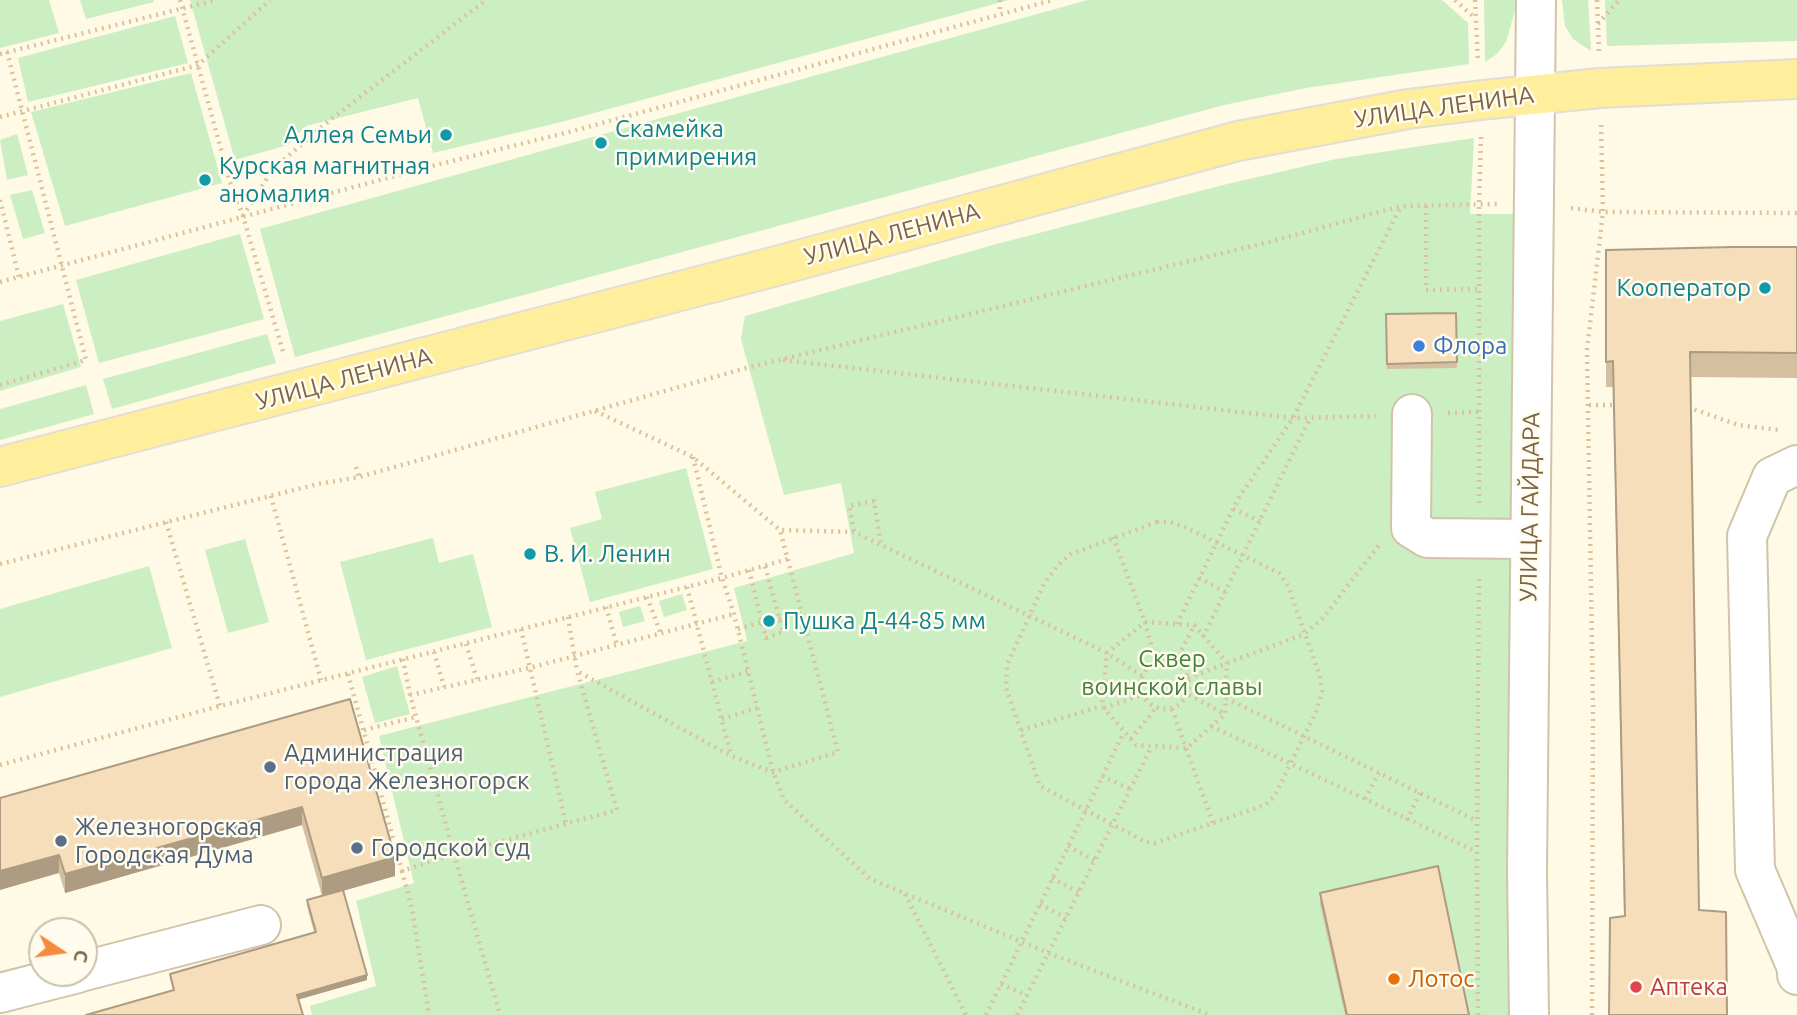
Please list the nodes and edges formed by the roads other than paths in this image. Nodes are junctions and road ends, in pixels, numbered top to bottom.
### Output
1 (1536, 0) edge
2 (1797, 79) edge
3 (1536, 94) junction
4 (1412, 414) road end
5 (1791, 448) edge
6 (0, 467) edge
7 (1529, 539) junction
8 (261, 925) dead end
9 (98, 967) edge
10 (1797, 975) edge
11 (28, 986) edge
12 (0, 993) edge
13 (1529, 1015) edge

1 - 3 street, УЛИЦА ГАЙДАРА
2 - 3 main road, УЛИЦА ЛЕНИНА
3 - 6 main road, УЛИЦА ЛЕНИНА
3 - 7 street, УЛИЦА ГАЙДАРА
4 - 7 street
5 - 10 street
7 - 13 street, УЛИЦА ГАЙДАРА
8 - 9 street
11 - 12 street

